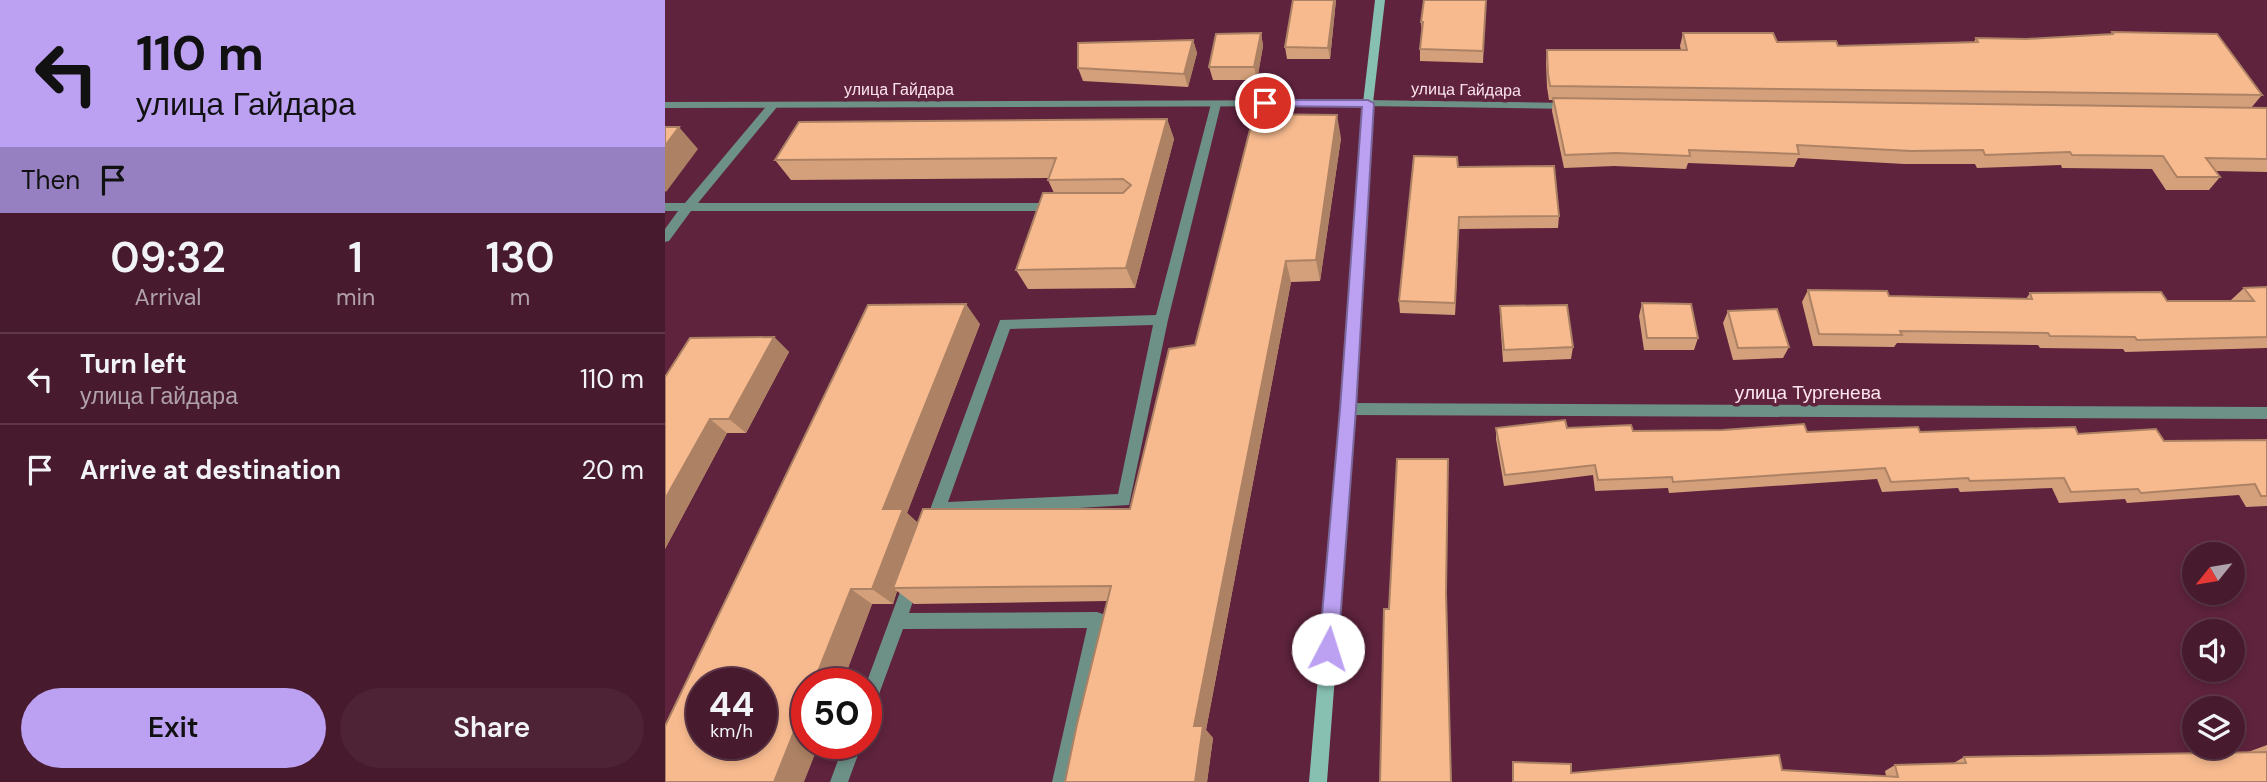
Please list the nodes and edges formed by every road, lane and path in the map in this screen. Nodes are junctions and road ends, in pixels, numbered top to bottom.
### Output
1 (1380, 0) edge
2 (1368, 103) junction
3 (1216, 104) junction
4 (665, 105) edge
5 (773, 105) junction
6 (1589, 106) edge
7 (1076, 206) edge
8 (688, 207) junction
9 (665, 208) edge
10 (665, 239) edge
11 (1161, 320) junction
12 (1348, 409) junction
13 (2267, 413) edge
14 (938, 509) junction
15 (929, 534) edge
16 (915, 571) edge
17 (897, 621) junction
18 (880, 668) edge
19 (847, 759) edge
20 (839, 782) edge
21 (1061, 782) edge
22 (1318, 782) edge

1 - 2 main road
2 - 3 street, улица Гайдара
2 - 6 street, улица Гайдара
2 - 12 main road
3 - 5 street, улица Гайдара
3 - 11 street
4 - 5 street, улица Гайдара
5 - 8 street
7 - 8 street
8 - 9 street
8 - 10 street
11 - 14 street
11 - 14 street
12 - 13 street, улица Тургенева
12 - 22 main road
14 - 15 street
16 - 17 street
17 - 18 street
17 - 21 street
19 - 20 street

